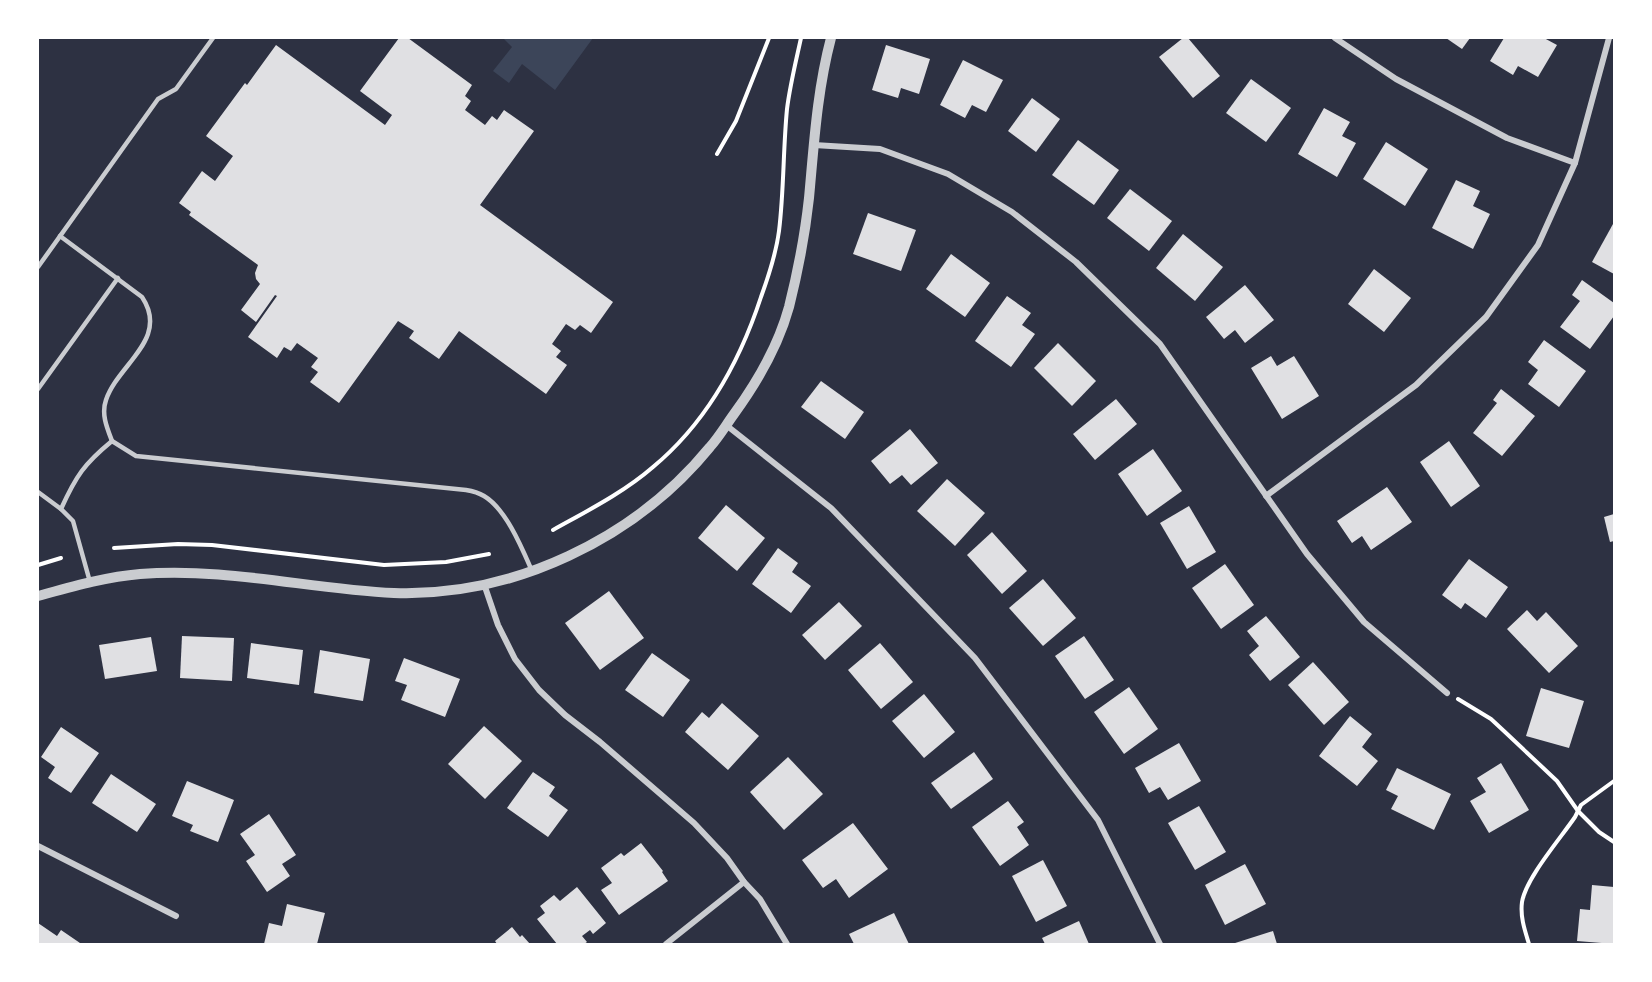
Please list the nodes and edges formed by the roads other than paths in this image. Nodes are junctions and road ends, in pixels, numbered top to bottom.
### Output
1 (213, 38) edge
2 (831, 38) edge
3 (1335, 38) edge
4 (1609, 38) edge
5 (814, 145) junction
6 (1575, 163) junction
7 (60, 236) junction
8 (38, 267) edge
9 (118, 278) junction
10 (38, 389) edge
11 (726, 425) junction
12 (112, 441) junction
13 (38, 492) edge
14 (1266, 496) junction
15 (61, 509) junction
16 (532, 571) junction
17 (90, 582) junction
18 (484, 584) junction
19 (38, 596) edge
20 (1447, 693) road end
21 (38, 846) edge
22 (744, 882) junction
23 (176, 916) dead end
24 (666, 945) edge
25 (787, 945) edge
26 (1160, 945) edge

1 - 7 lane
2 - 5 street
3 - 6 street
4 - 6 street
5 - 11 street
5 - 14 street
6 - 14 street
7 - 8 lane
7 - 9 lane
9 - 10 lane
9 - 12 lane
11 - 16 street
11 - 26 street
12 - 15 lane
12 - 16 lane
13 - 15 lane
14 - 20 street
15 - 17 lane
16 - 18 street
17 - 18 street
17 - 19 street
18 - 22 street
21 - 23 street
22 - 24 street
22 - 25 street

